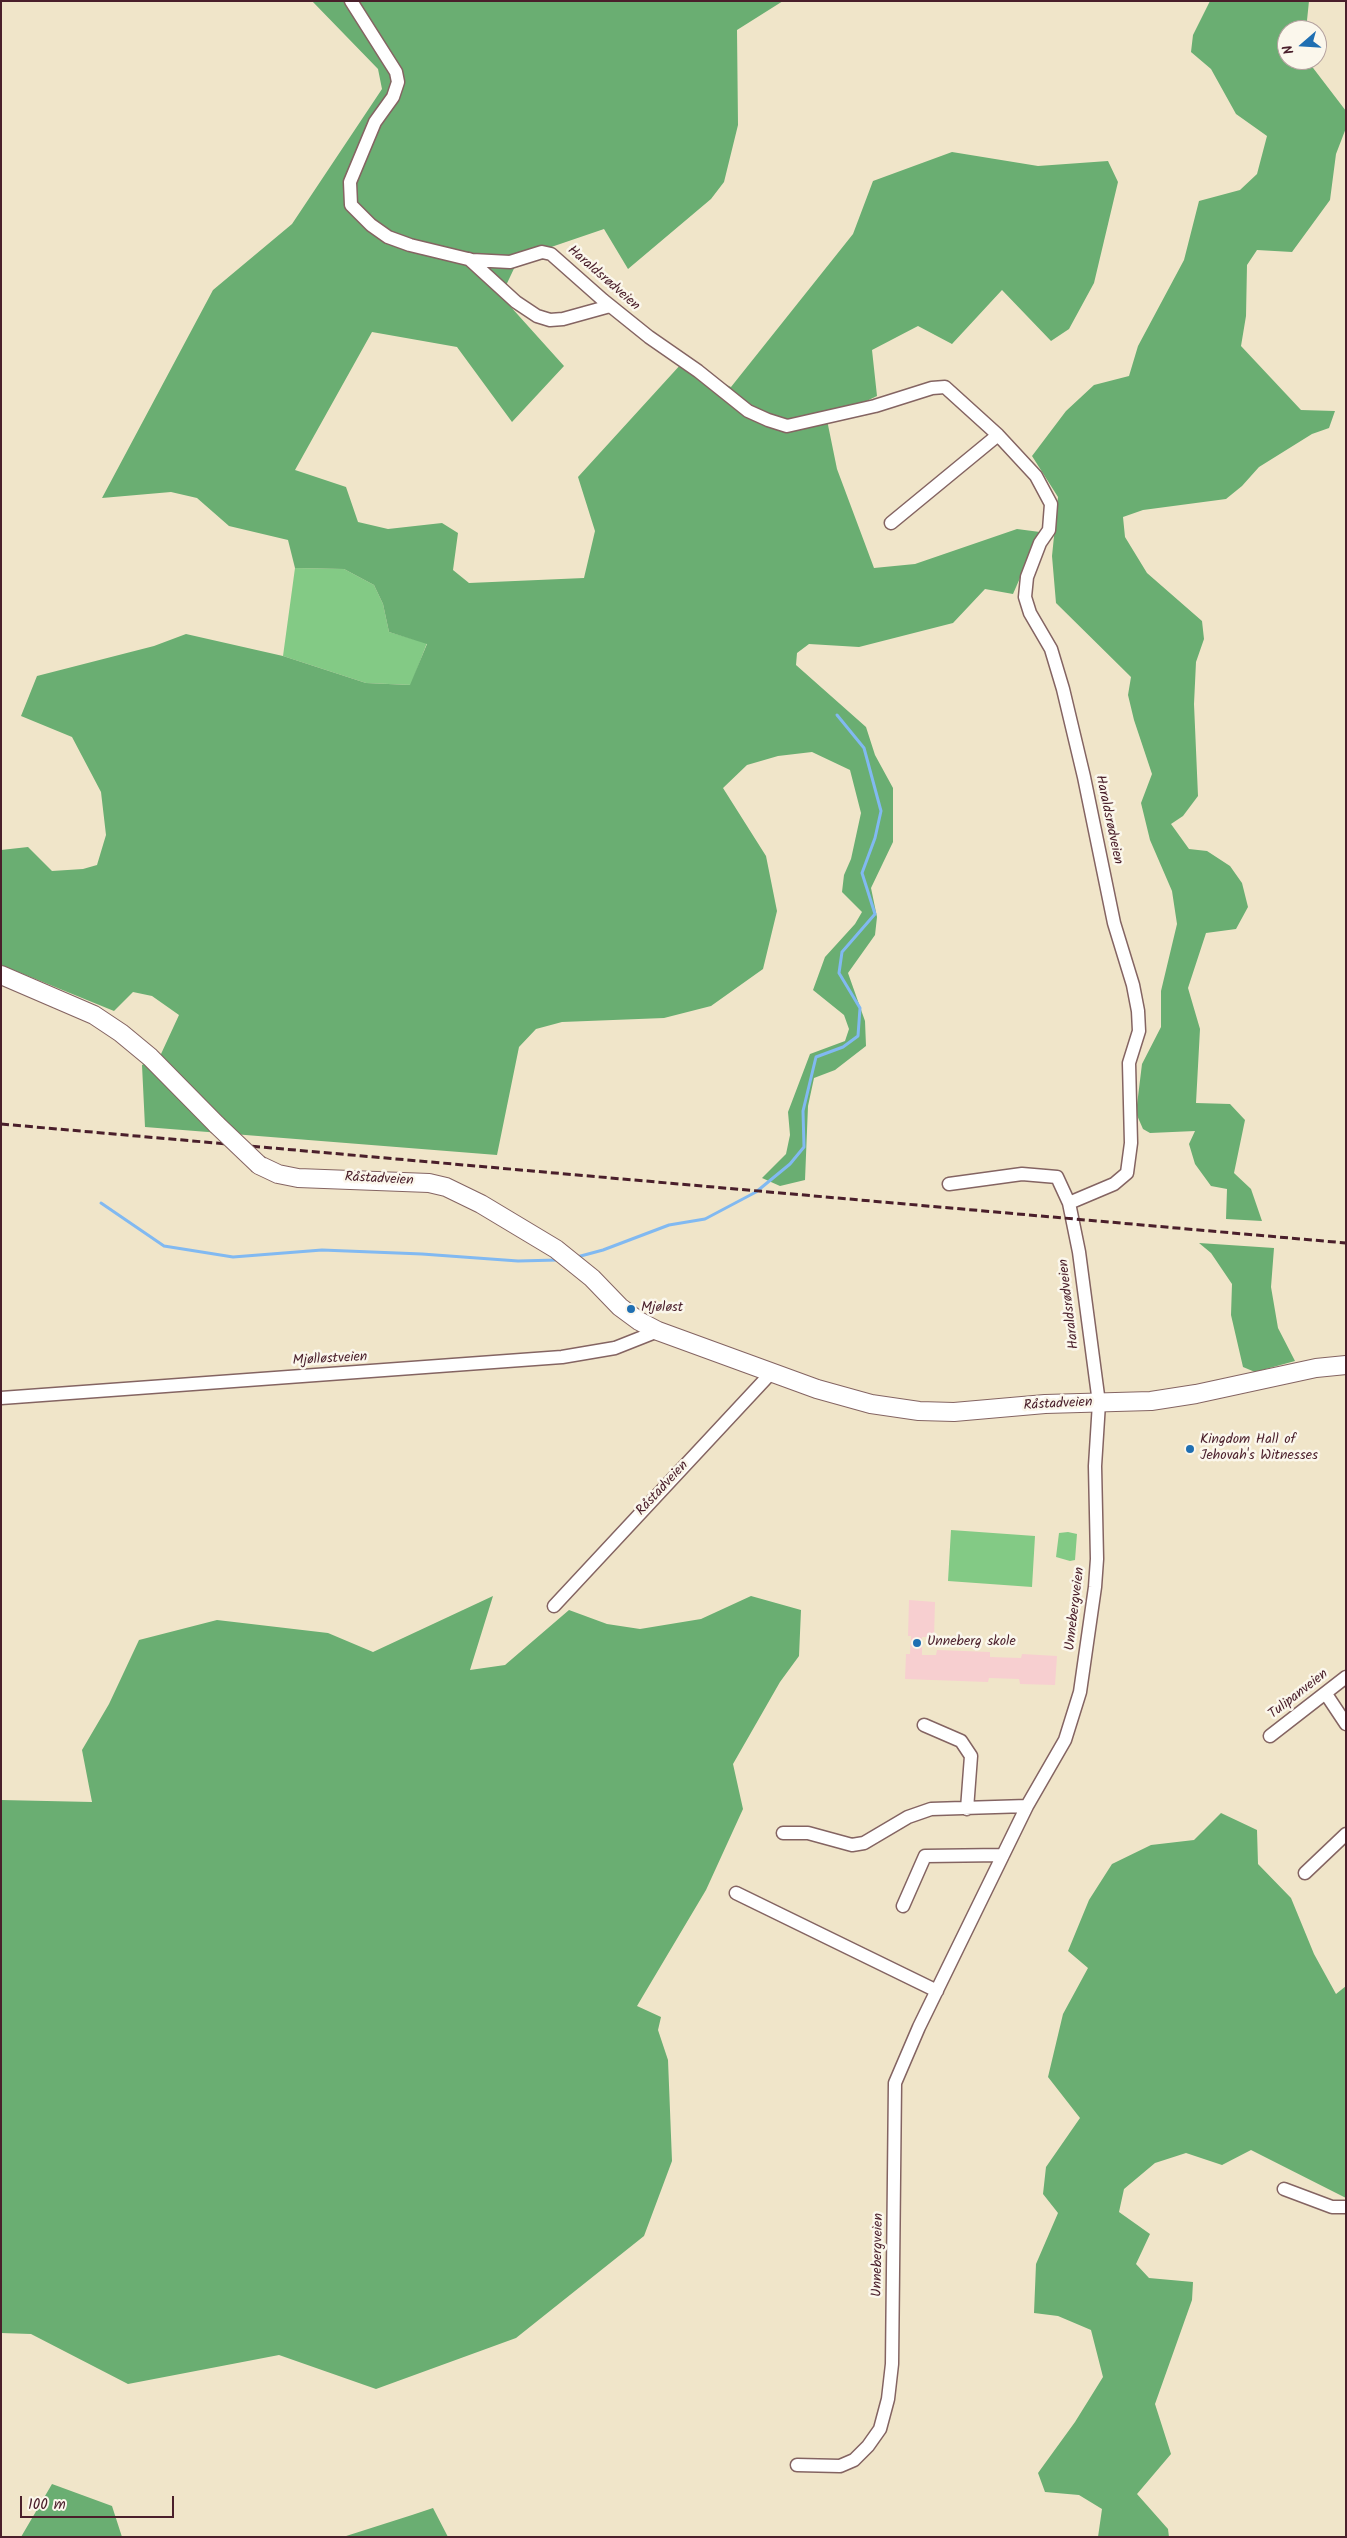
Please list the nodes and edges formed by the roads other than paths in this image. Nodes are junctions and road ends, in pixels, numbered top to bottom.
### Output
1 (351, 1) edge
2 (469, 259) junction
3 (610, 306) junction
4 (998, 435) junction
5 (891, 523) dead end
6 (1, 975) edge
7 (949, 1184) dead end
8 (1070, 1203) junction
9 (658, 1331) junction
10 (1346, 1365) edge
11 (772, 1372) junction
12 (1, 1398) edge
13 (1098, 1403) junction
14 (554, 1606) dead end
15 (1346, 1677) edge
16 (1326, 1694) junction
17 (1346, 1724) edge
18 (924, 1725) dead end
19 (1270, 1736) dead end
20 (1026, 1806) junction
21 (967, 1809) junction
22 (783, 1833) dead end
23 (1346, 1834) edge
24 (1003, 1855) junction
25 (1305, 1873) dead end
26 (736, 1893) dead end
27 (903, 1906) dead end
28 (937, 1991) junction
29 (1284, 2190) dead end
30 (1346, 2207) edge
31 (797, 2466) dead end

1 - 2 street, Haraldsrødveien
2 - 3 street, Haraldsrødveien
2 - 3 street
3 - 4 street, Haraldsrødveien
4 - 5 street
4 - 8 street, Haraldsrødveien
6 - 9 main road, Råstadveien, bridge
7 - 8 street, Haraldsrødveien
8 - 13 street, Haraldsrødveien
9 - 11 main road, Råstadveien
9 - 12 street, Mjølløstveien
10 - 13 main road, Råstadveien
11 - 13 main road, Råstadveien
11 - 14 street, Råstadveien
13 - 20 street, Unnebergveien
15 - 16 street, Tulipanveien
16 - 17 street
16 - 19 street, Tulipanveien
18 - 21 street
20 - 21 street
20 - 24 street, Unnebergveien
21 - 22 street
23 - 25 street
24 - 27 street
24 - 28 street, Unnebergveien
26 - 28 street
28 - 31 street, Unnebergveien
29 - 30 street

